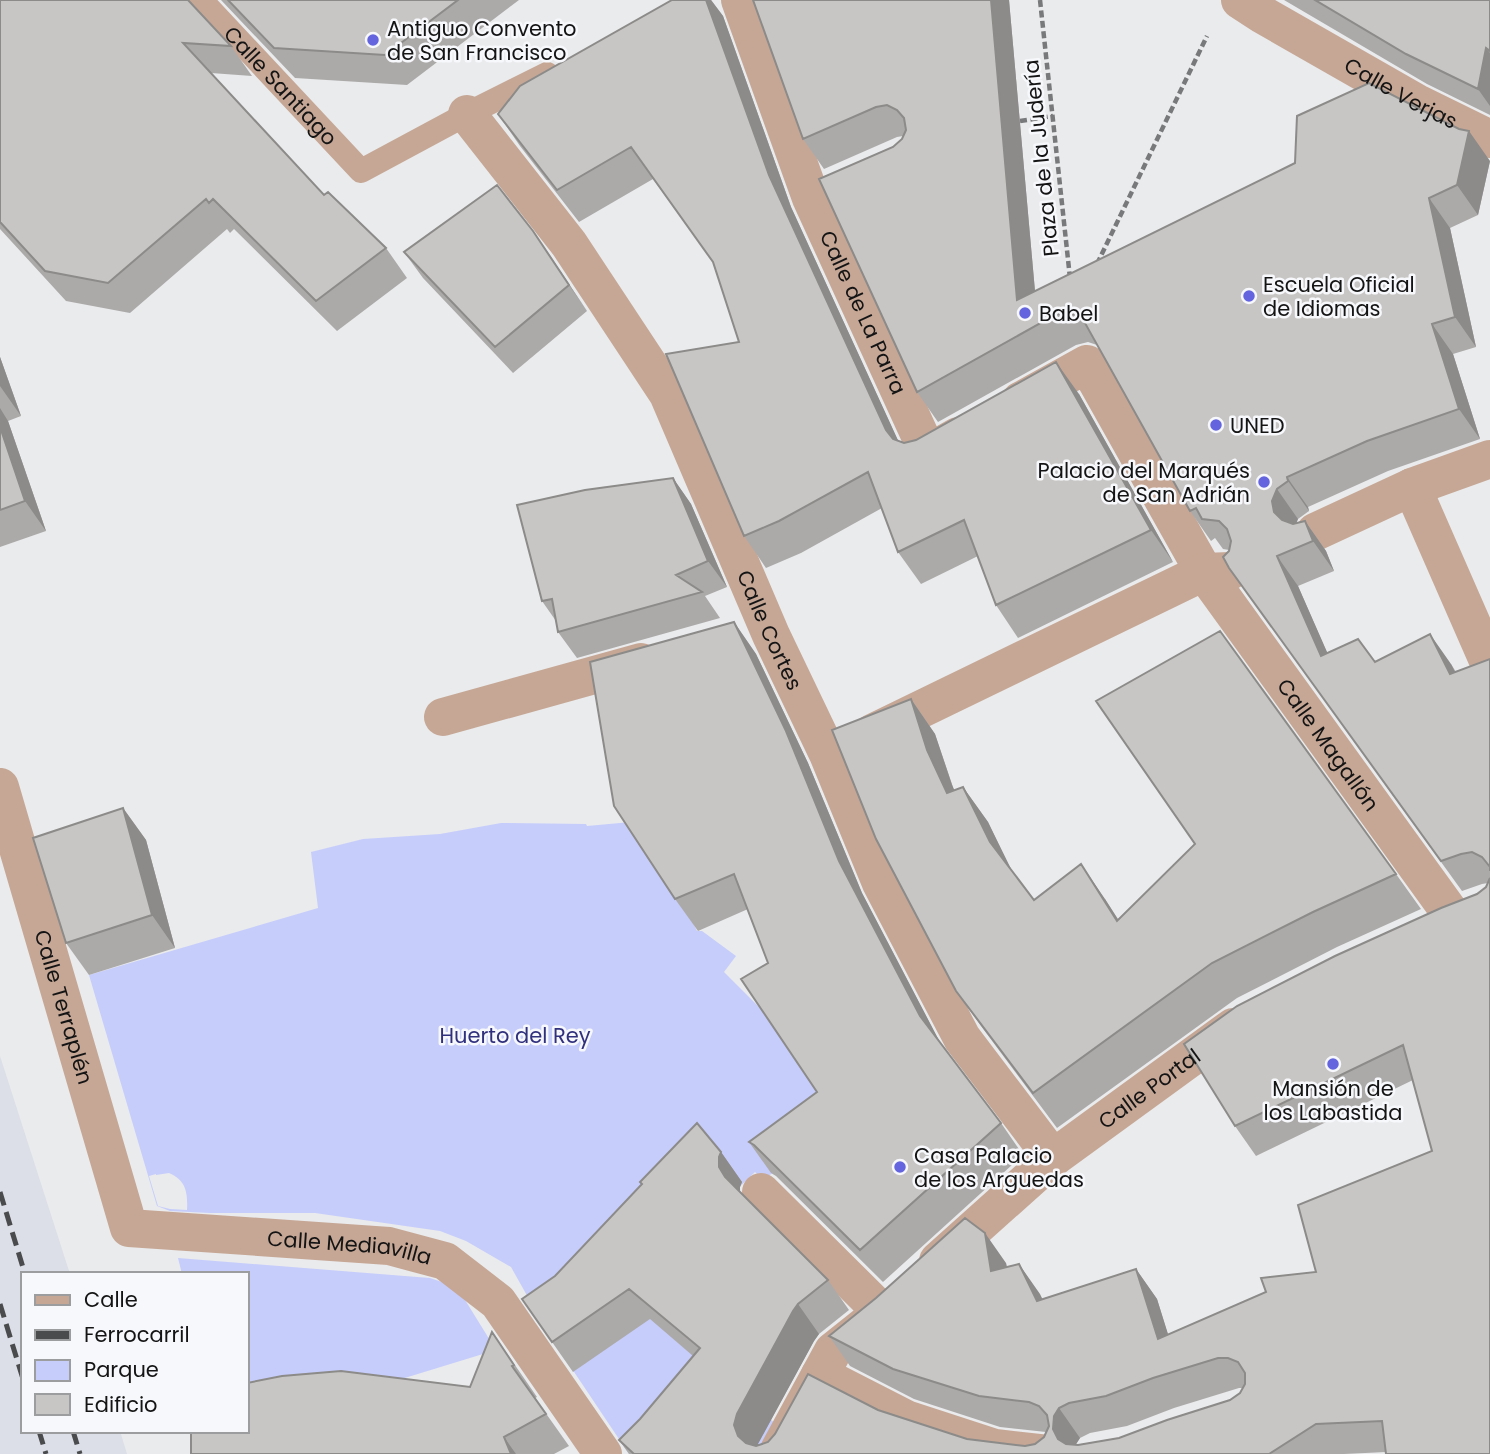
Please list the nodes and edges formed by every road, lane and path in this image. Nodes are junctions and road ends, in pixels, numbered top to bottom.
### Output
1 (201, 0) edge
2 (740, 0) edge
3 (1040, 0) edge
4 (1240, 0) edge
5 (1209, 31) dead end
6 (564, 66) edge
7 (467, 114) junction
8 (1053, 116) junction
9 (1020, 121) dead end
10 (1490, 139) edge
11 (846, 183) edge
12 (811, 198) junction
13 (1092, 275) edge
14 (1071, 286) edge
15 (1087, 364) joint
16 (1490, 459) edge
17 (1412, 487) junction
18 (1315, 532) dead end
19 (1220, 572) junction
20 (768, 628) junction
21 (729, 639) edge
22 (677, 653) edge
23 (1490, 666) edge
24 (443, 717) dead end
25 (828, 754) junction
26 (0, 787) edge
27 (1490, 904) edge
28 (1454, 918) junction
29 (1418, 934) edge
30 (1258, 1011) edge
31 (1053, 1158) junction
32 (761, 1192) edge
33 (129, 1228) joint
34 (899, 1297) junction
35 (820, 1375) junction
36 (603, 1454) edge
37 (777, 1454) edge
38 (1048, 1454) edge

1 - 7 lane, Calle Santiago
2 - 12 street, Calle de La Parra
3 - 8 path, Plaza de la Judería
4 - 10 street, Calle Verjas
5 - 13 path
6 - 7 lane
7 - 20 street, Calle Cortes
8 - 9 path
8 - 14 path, Plaza de la Judería
11 - 12 street
12 - 15 street, Calle de La Parra
15 - 19 street, Calle Magallón
16 - 17 street
17 - 18 street
17 - 23 street
19 - 25 street
19 - 28 street, Calle Magallón
20 - 21 street
20 - 25 street, Calle Cortes
22 - 24 street
25 - 31 street, Calle Cortes
26 - 33 street, Calle Terraplén
27 - 28 street
28 - 29 street
30 - 31 street, Calle Portal
31 - 34 street, Calle Portal
32 - 34 street
33 - 36 street, Calle Mediavilla
34 - 35 street, Calle Portal
35 - 37 street, Calle Portal
35 - 38 street

